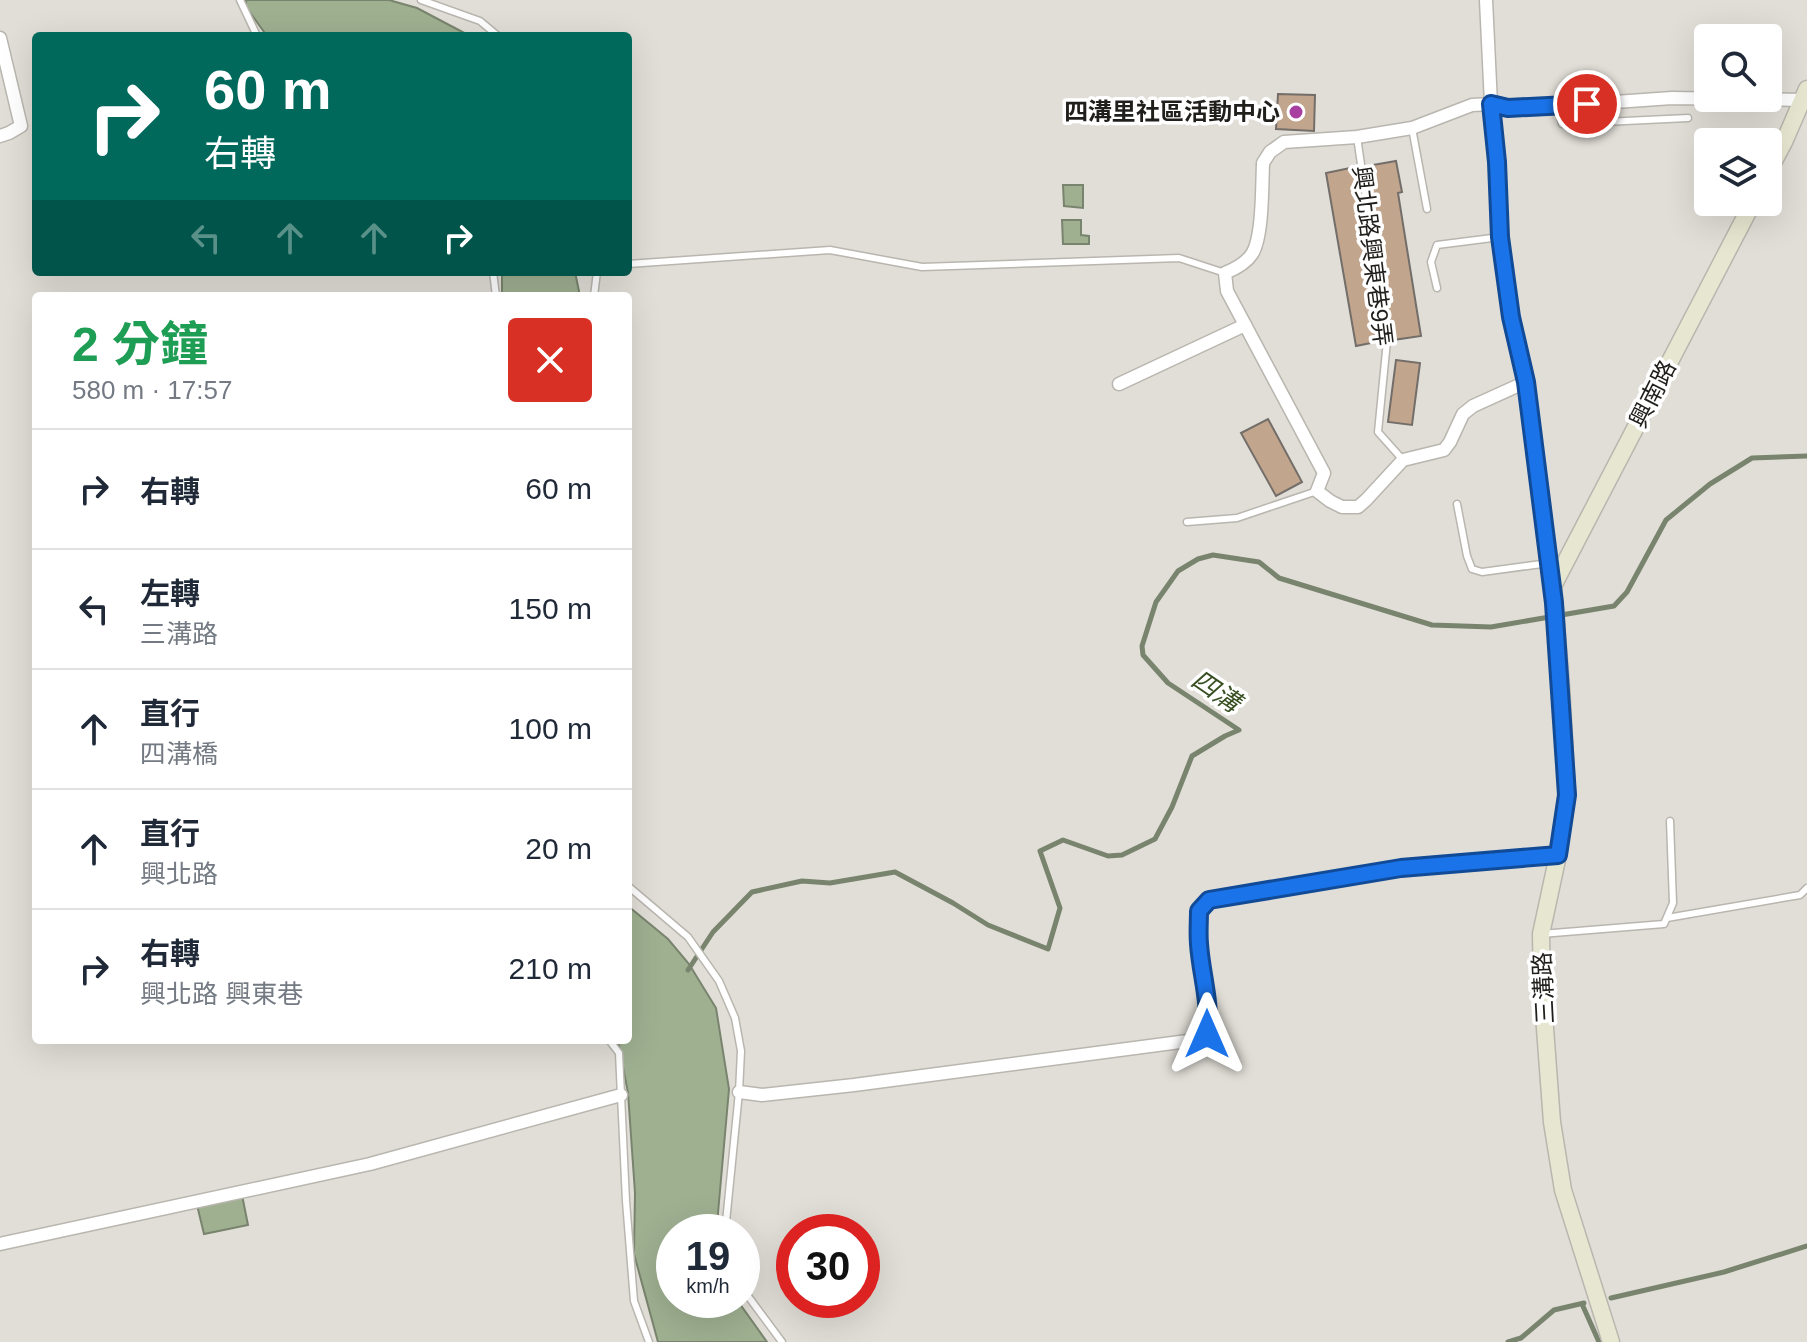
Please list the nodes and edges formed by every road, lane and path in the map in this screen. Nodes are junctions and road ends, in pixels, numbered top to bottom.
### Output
1 (240, 0) edge
2 (421, 0) edge
3 (1486, 0) edge
4 (255, 32) edge
5 (493, 32) edge
6 (0, 38) edge
7 (1805, 94) edge
8 (1491, 104) junction
9 (1558, 106) junction
10 (1688, 118) dead end
11 (1412, 128) junction
12 (0, 136) edge
13 (1357, 137) junction
14 (1782, 142) edge
15 (1427, 209) dead end
16 (1746, 216) edge
17 (1500, 237) junction
18 (632, 264) edge
19 (1225, 273) junction
20 (1437, 288) dead end
21 (1245, 325) junction
22 (1526, 382) junction
23 (1119, 384) dead end
24 (1403, 460) junction
25 (1317, 491) junction
26 (1457, 504) dead end
27 (1187, 522) dead end
28 (1549, 563) junction
29 (1553, 595) junction
30 (1670, 821) dead end
31 (1558, 855) junction
32 (1807, 888) edge
33 (632, 889) edge
34 (1667, 918) junction
35 (1541, 934) junction
36 (612, 1044) edge
37 (739, 1092) junction
38 (621, 1095) junction
39 (727, 1214) edge
40 (0, 1244) edge
41 (760, 1312) edge
42 (649, 1342) edge
43 (782, 1342) edge
44 (1611, 1342) edge

1 - 4 lane
2 - 5 lane
3 - 8 street
6 - 12 street
7 - 9 street
7 - 14 street
8 - 9 street
8 - 11 street
8 - 17 street
9 - 10 lane
11 - 13 street
11 - 15 lane
13 - 19 street
13 - 24 lane, 興北路興東巷9弄
16 - 29 street, 興南路
17 - 20 lane
17 - 22 street
18 - 19 lane
19 - 21 street
21 - 23 street
21 - 25 street
22 - 24 street
22 - 28 street
24 - 25 street
25 - 27 lane
26 - 28 lane
28 - 29 street
29 - 31 street, 三溝路
30 - 34 lane
31 - 35 street, 三溝路
31 - 37 street
32 - 34 lane
33 - 37 lane
34 - 35 lane
35 - 44 street, 三溝路
36 - 38 lane
37 - 39 lane
38 - 40 street
38 - 42 lane
41 - 43 lane

